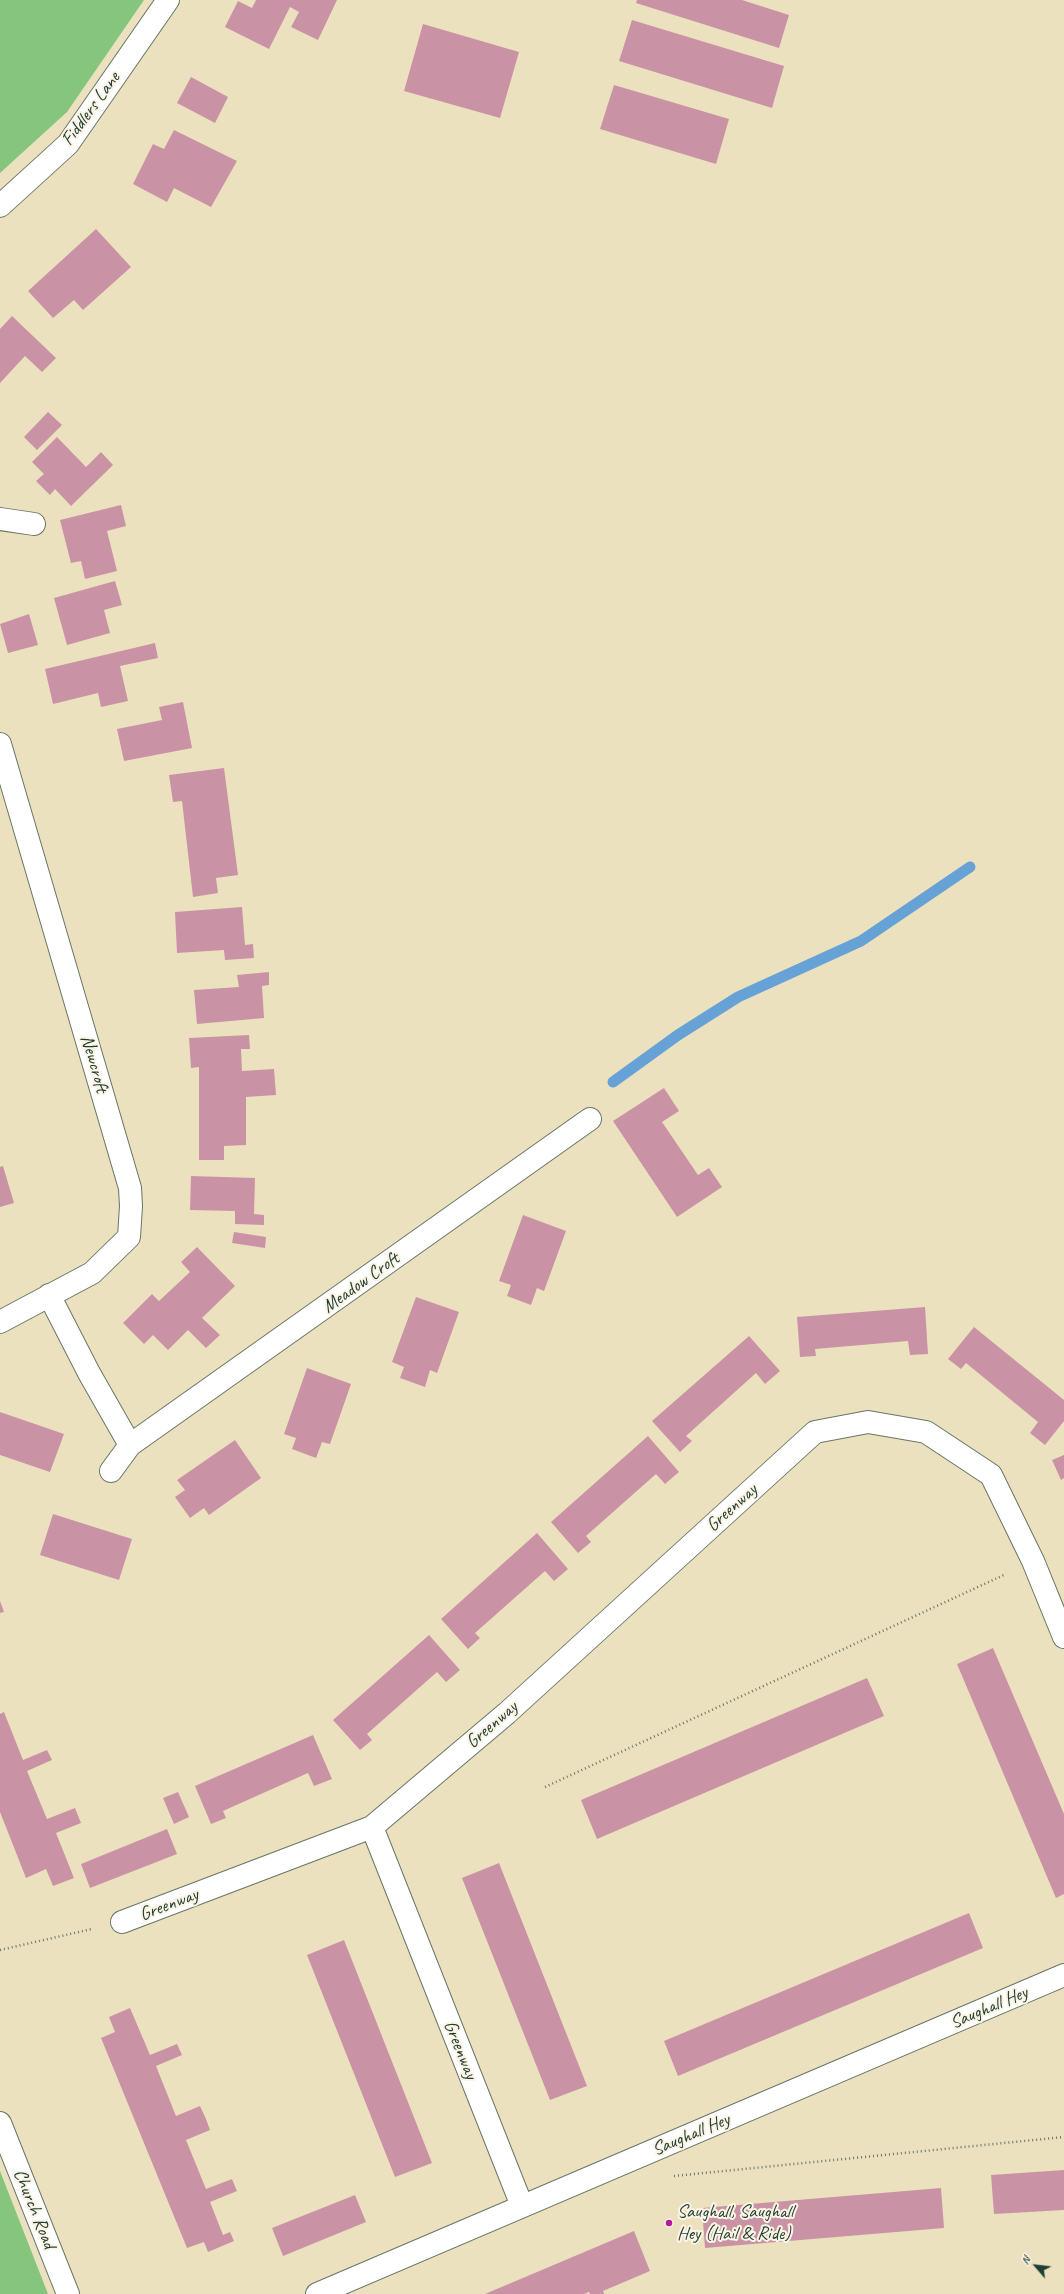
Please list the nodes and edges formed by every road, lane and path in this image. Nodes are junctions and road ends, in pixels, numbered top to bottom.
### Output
1 (168, 0) edge
2 (0, 206) edge
3 (0, 519) edge
4 (34, 524) dead end
5 (0, 744) edge
6 (590, 1119) dead end
7 (49, 1295) junction
8 (0, 1322) edge
9 (130, 1445) junction
10 (111, 1471) dead end
11 (1033, 1561) junction
12 (1064, 1637) edge
13 (545, 1787) dead end
14 (372, 1827) junction
15 (122, 1922) joint
16 (0, 1950) edge
17 (1064, 1975) edge
18 (0, 2123) edge
19 (1064, 2137) edge
20 (672, 2176) dead end
21 (522, 2206) junction
22 (68, 2294) edge
23 (318, 2294) edge

1 - 2 street, Fiddlers Lane
3 - 4 street
5 - 7 street, Newcroft
6 - 9 street, Meadow Croft
7 - 8 street, Newcroft
7 - 9 street
9 - 10 street, Meadow Croft
11 - 12 street, Greenway
11 - 13 path
11 - 14 street, Greenway
14 - 15 street, Greenway
14 - 21 street, Greenway
15 - 16 path
17 - 21 street, Saughall Hey
18 - 22 street, Church Road
19 - 20 path
21 - 23 street, Saughall Hey

